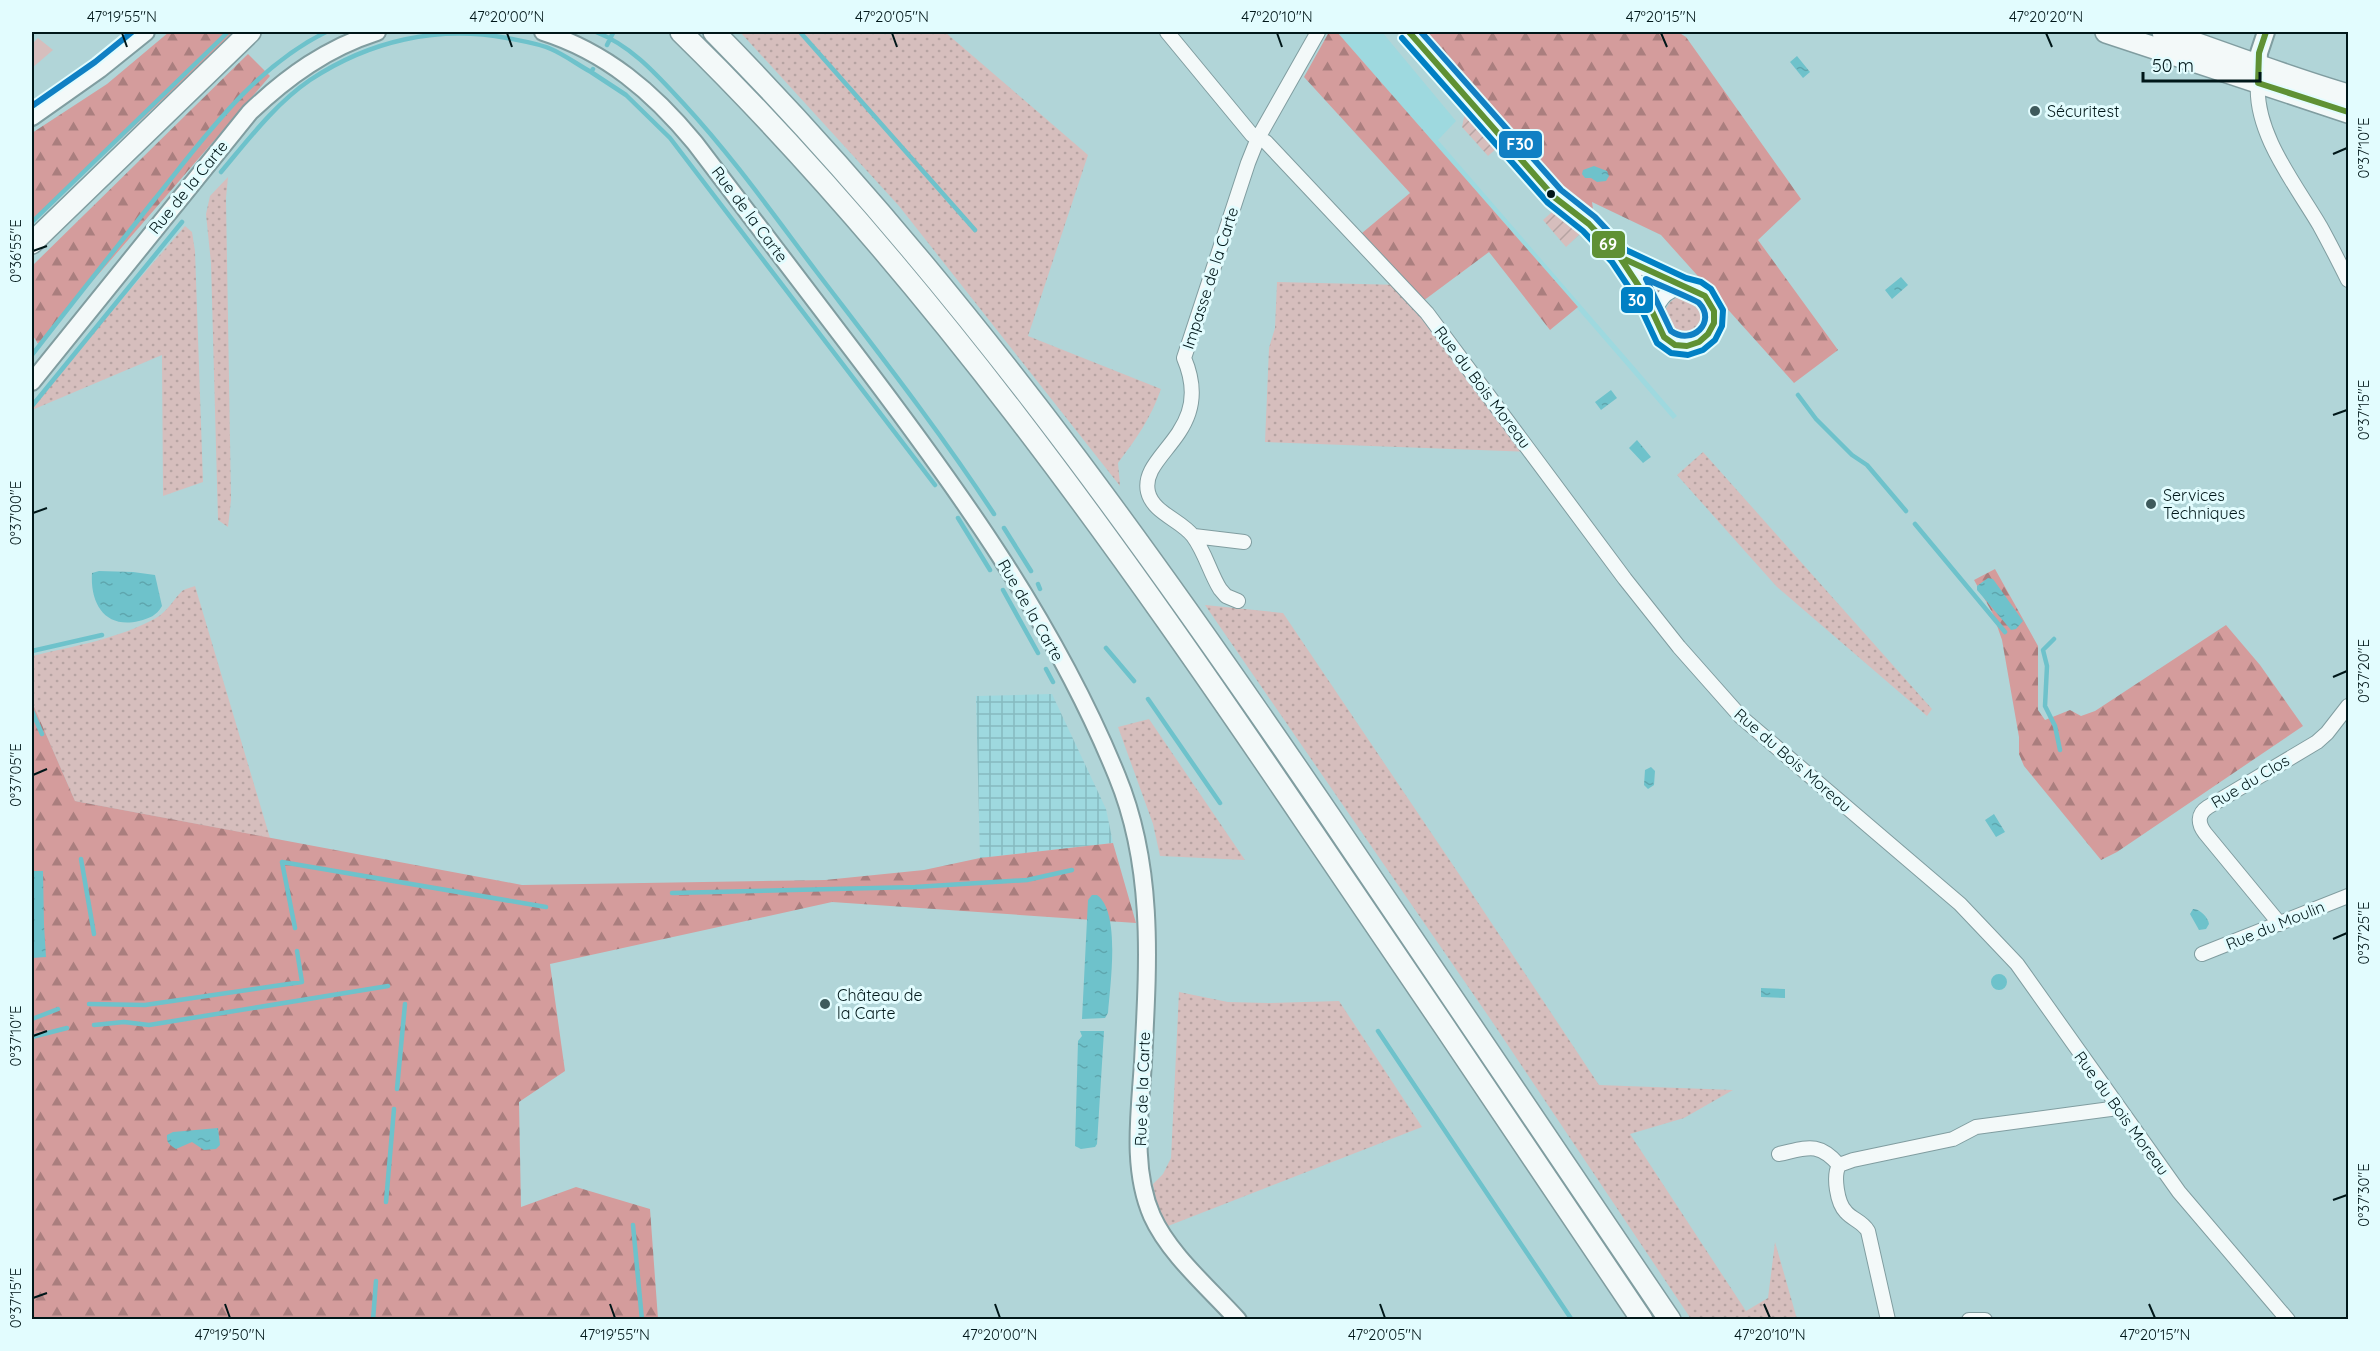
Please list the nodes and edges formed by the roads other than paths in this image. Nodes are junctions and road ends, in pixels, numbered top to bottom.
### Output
1 (146, 32) edge
2 (250, 32) edge
3 (377, 32) edge
4 (543, 32) edge
5 (675, 32) edge
6 (681, 32) edge
7 (714, 32) edge
8 (1167, 32) edge
9 (1318, 32) edge
10 (1409, 32) edge
11 (2106, 32) edge
12 (2163, 32) edge
13 (2266, 32) edge
14 (2204, 39) edge
15 (696, 46) junction
16 (2257, 74) junction
17 (2349, 95) edge
18 (2349, 112) edge
19 (32, 117) edge
20 (1258, 138) junction
21 (32, 243) edge
22 (1622, 258) junction
23 (2349, 280) edge
24 (1683, 287) junction
25 (1655, 319) junction
26 (32, 382) edge
27 (1194, 537) junction
28 (1244, 542) dead end
29 (1240, 596) dead end
30 (2349, 706) edge
31 (2349, 896) edge
32 (2280, 924) junction
33 (2202, 954) dead end
34 (2118, 1108) junction
35 (1779, 1154) dead end
36 (1839, 1165) junction
37 (1238, 1320) edge
38 (1642, 1320) edge
39 (1670, 1320) edge
40 (1888, 1320) edge
41 (1969, 1320) edge
42 (1985, 1320) edge
43 (2288, 1320) edge

1 - 19 street
2 - 21 main road
3 - 26 street, Rue de la Carte
4 - 37 street, Rue de la Carte
5 - 15 main road
6 - 15 main road
7 - 39 main road
8 - 20 street, Rue du Bois Moreau
9 - 20 street, Impasse de la Carte
10 - 22 street
11 - 16 main road
12 - 14 main road
13 - 16 street
14 - 16 main road
15 - 38 main road
16 - 17 main road
16 - 18 main road
16 - 23 street
20 - 27 street, Impasse de la Carte
20 - 34 street, Rue du Bois Moreau
22 - 24 street
22 - 25 street
24 - 25 street
24 - 25 street
27 - 28 street
27 - 29 street, Impasse de la Carte
30 - 32 street, Rue du Clos
31 - 32 street, Rue du Moulin
32 - 33 street, Rue du Moulin
34 - 36 street
34 - 43 street, Rue du Bois Moreau
35 - 36 street
36 - 40 street
41 - 42 street

